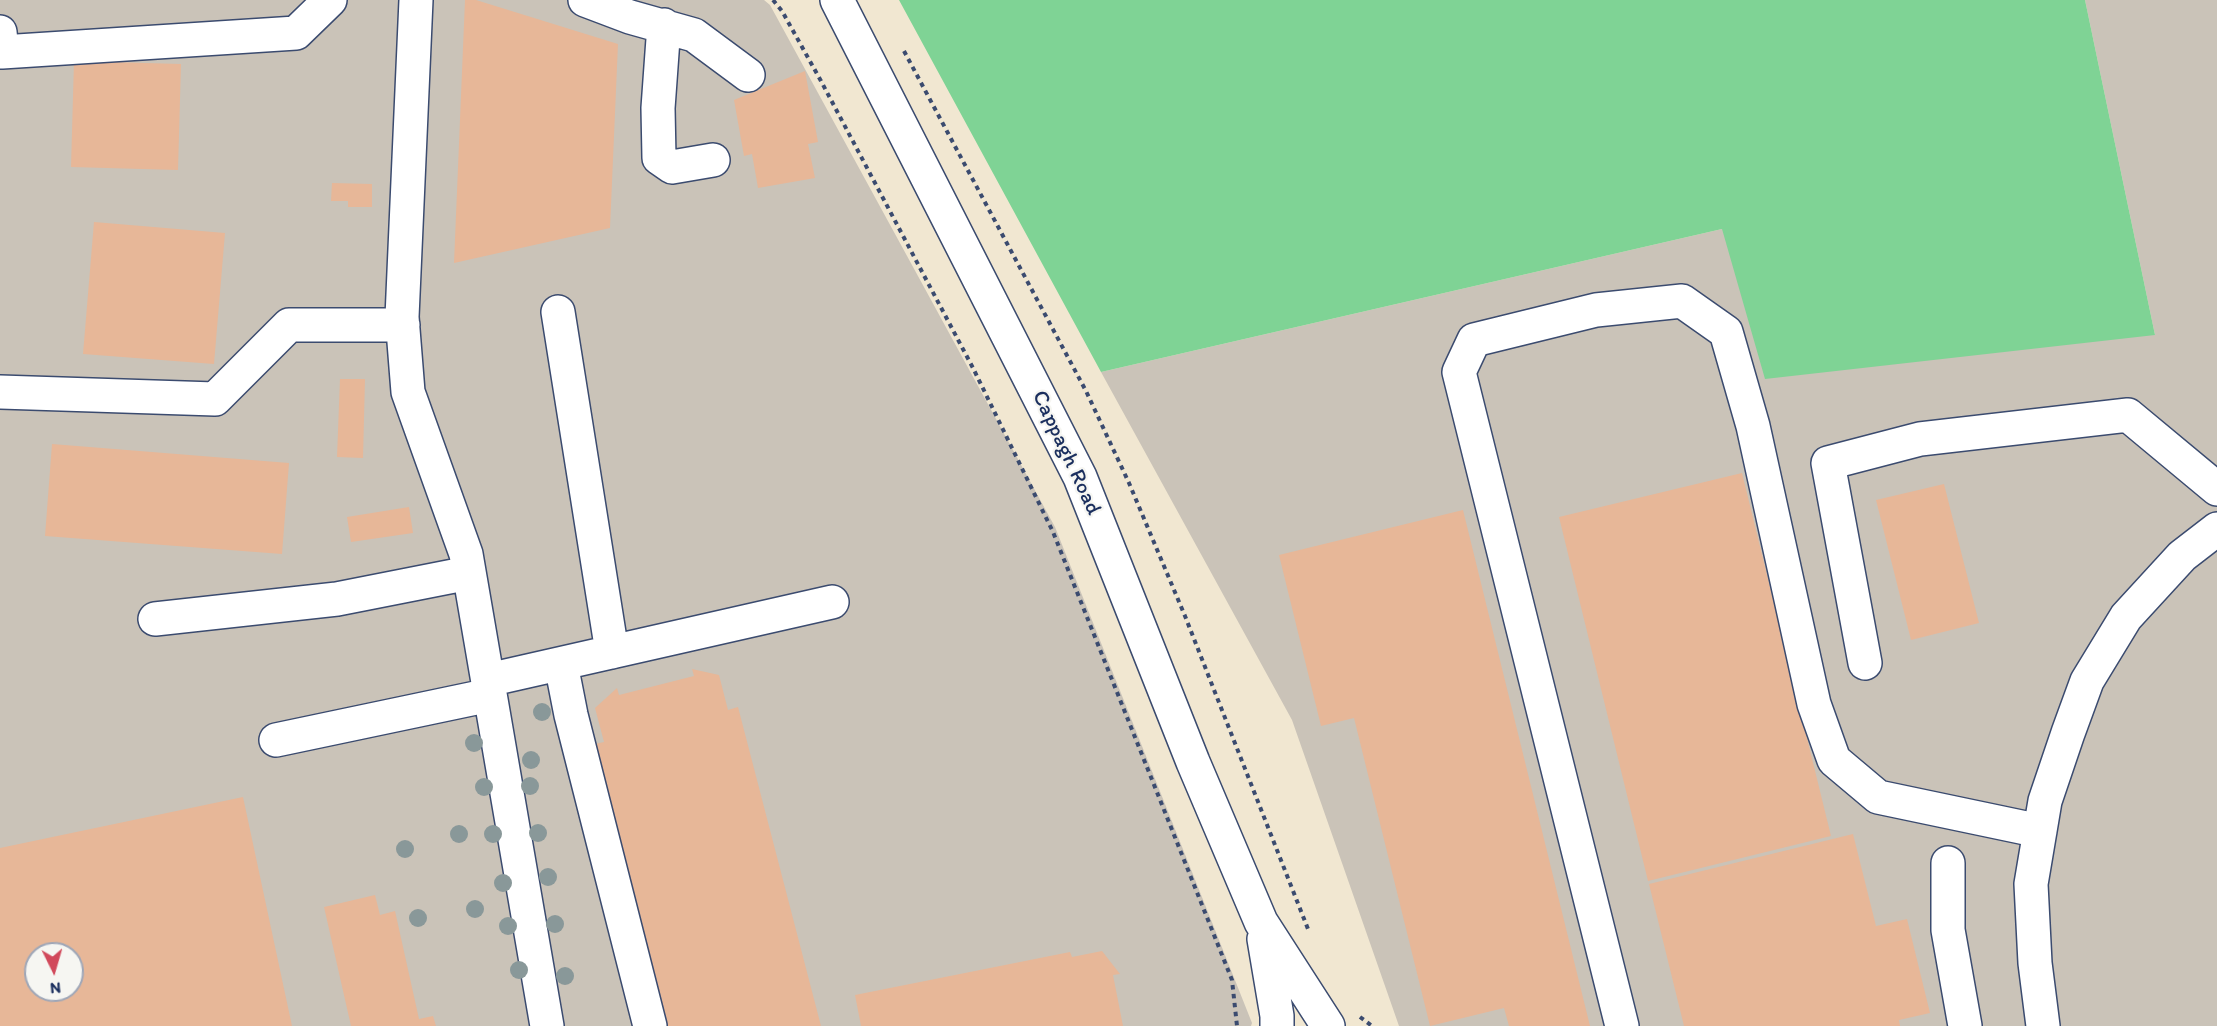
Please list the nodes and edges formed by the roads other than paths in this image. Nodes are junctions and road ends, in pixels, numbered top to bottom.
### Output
1 (330, 0) edge
2 (416, 0) edge
3 (585, 0) edge
4 (837, 0) edge
5 (664, 26) junction
6 (0, 32) edge
7 (748, 75) dead end
8 (713, 160) dead end
9 (558, 312) dead end
10 (403, 325) junction
11 (0, 392) edge
12 (2217, 489) edge
13 (2217, 529) edge
14 (469, 573) junction
15 (832, 602) dead end
16 (155, 619) dead end
17 (612, 652) junction
18 (1865, 663) dead end
19 (561, 664) junction
20 (489, 687) junction
21 (276, 740) dead end
22 (2040, 831) junction
23 (1948, 863) dead end
24 (1261, 922) junction
25 (547, 1026) edge
26 (650, 1026) edge
27 (1277, 1026) edge
28 (1328, 1026) edge
29 (1622, 1026) edge
30 (1965, 1026) edge
31 (2043, 1026) edge

1 - 6 street
2 - 10 street
3 - 5 street
4 - 24 street, Cappagh Road
5 - 7 street
5 - 8 street
9 - 17 street
10 - 11 street
10 - 14 street
12 - 18 street
13 - 22 street
14 - 16 street
14 - 20 street
15 - 17 street
17 - 19 street
19 - 20 street
19 - 26 street
20 - 21 street
20 - 25 street
22 - 29 street
22 - 31 street
23 - 30 street
24 - 27 street, Cappagh Road
24 - 28 street, Cappagh Road

